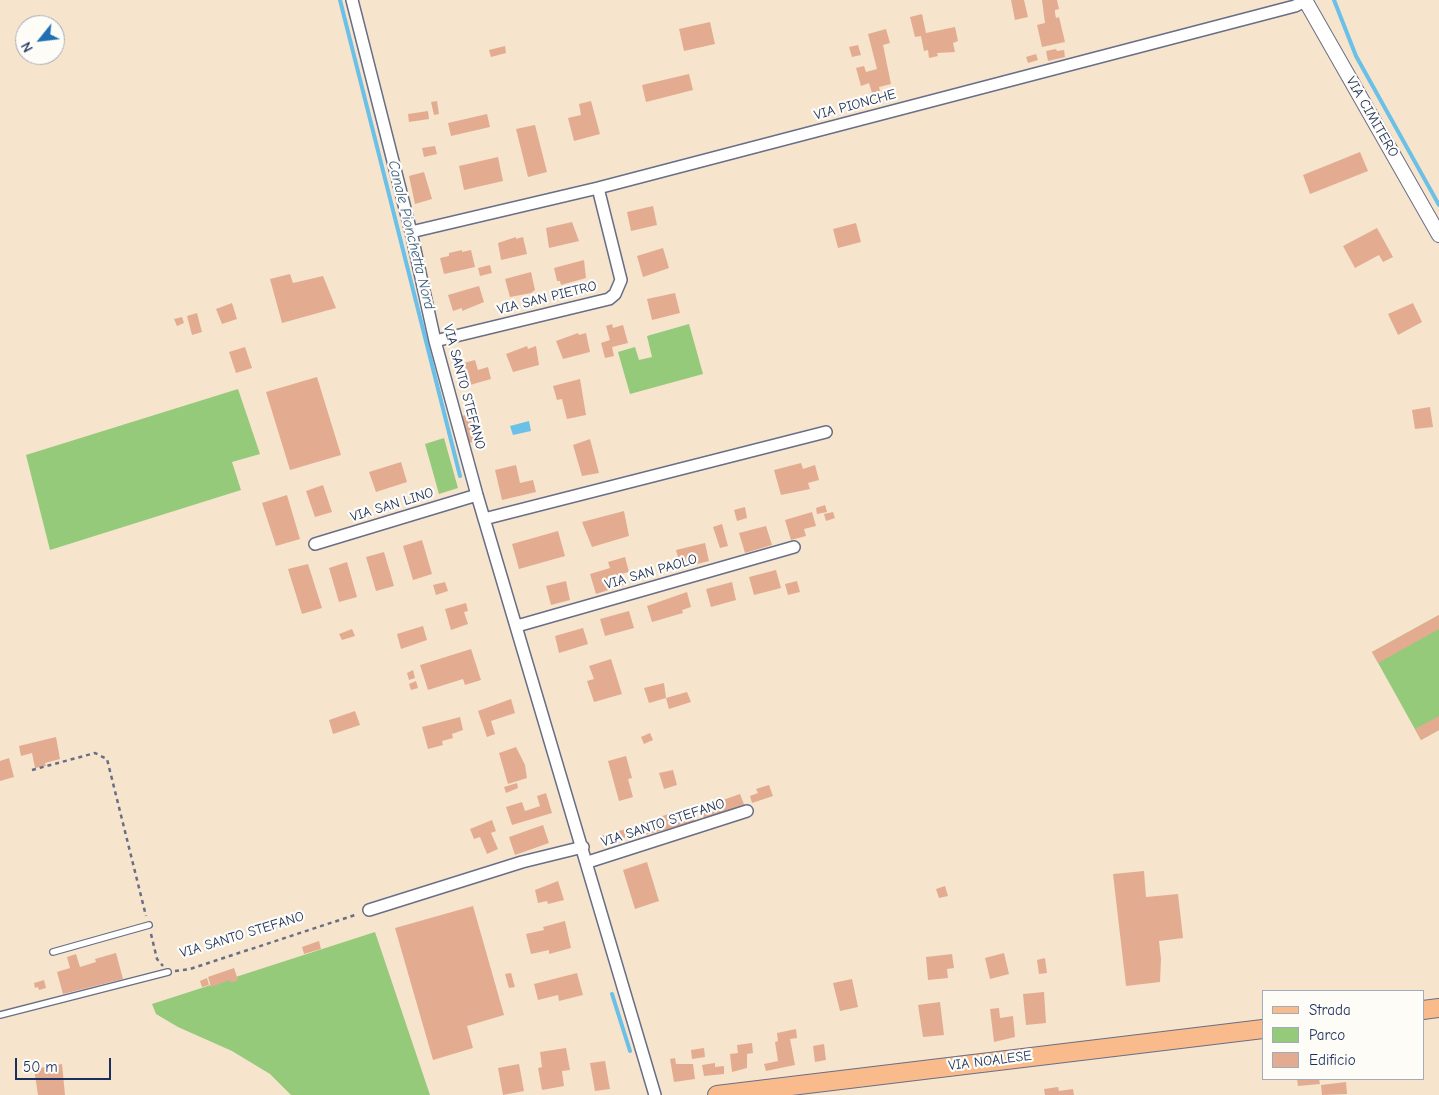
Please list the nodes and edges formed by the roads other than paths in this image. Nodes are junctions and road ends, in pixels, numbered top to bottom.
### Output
1 (352, 0) edge
2 (1305, 1) edge
3 (598, 188) junction
4 (411, 232) junction
5 (1439, 235) edge
6 (435, 341) junction
7 (826, 432) dead end
8 (477, 495) junction
9 (484, 519) junction
10 (315, 544) dead end
11 (794, 547) dead end
12 (517, 626) junction
13 (747, 811) dead end
14 (583, 847) junction
15 (588, 862) junction
16 (369, 910) road end
17 (149, 925) road end
18 (53, 952) dead end
19 (168, 972) road end
20 (1439, 1008) edge
21 (1424, 1010) edge
22 (0, 1015) edge
23 (1262, 1029) edge
24 (656, 1095) edge
25 (717, 1095) edge

1 - 4 street, VIA SANTO STEFANO
2 - 3 street, VIA PIONCHE
2 - 5 street, VIA CIMITERO
3 - 4 street, VIA PIONCHE
3 - 6 street, VIA SAN PIETRO
4 - 6 street, VIA SANTO STEFANO
6 - 8 street, VIA SANTO STEFANO
7 - 9 street
8 - 9 street, VIA SANTO STEFANO
8 - 10 street, VIA SAN LINO
9 - 12 street, VIA SANTO STEFANO
11 - 12 street, VIA SAN PAOLO
12 - 14 street, VIA SANTO STEFANO
13 - 15 street, VIA SANTO STEFANO
14 - 15 street, VIA SANTO STEFANO
14 - 16 street, VIA SANTO STEFANO
15 - 24 street, VIA SANTO STEFANO
17 - 18 lane
19 - 22 lane
20 - 21 main road
23 - 25 main road, VIA NOALESE

